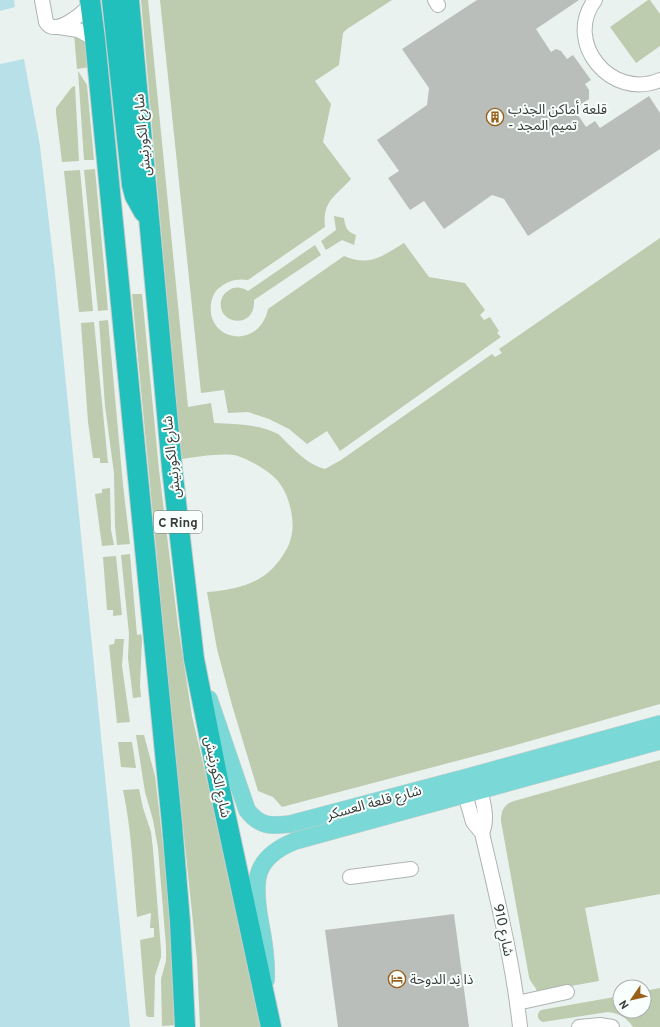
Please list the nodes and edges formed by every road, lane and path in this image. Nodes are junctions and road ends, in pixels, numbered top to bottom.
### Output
1 (42, 0) edge
2 (112, 0) edge
3 (129, 0) edge
4 (595, 0) edge
5 (91, 2) edge
6 (58, 26) junction
7 (95, 39) junction
8 (660, 80) edge
9 (150, 223) junction
10 (194, 659) junction
11 (660, 724) edge
12 (660, 741) edge
13 (471, 788) junction
14 (410, 869) dead end
15 (350, 877) dead end
16 (567, 992) dead end
17 (265, 996) junction
18 (517, 1003) junction
19 (185, 1027) edge
20 (272, 1027) edge
21 (520, 1027) edge
22 (579, 1027) edge
23 (612, 1027) edge

1 - 6 street
2 - 9 highway
3 - 9 highway, شارع الكورنيش / C Ring
4 - 8 street
5 - 6 street
5 - 7 highway, C Ring
6 - 7 street
7 - 19 highway, C Ring
9 - 10 highway, شارع الكورنيش / C Ring
10 - 13 main road, شارع قلعة العسكر
10 - 17 highway, شارع الكورنيش / C Ring
11 - 13 main road, شارع قلعة العسكر
12 - 13 main road, شارع قلعة العسكر
13 - 17 main road, شارع قلعة العسكر
13 - 18 street, شارع 910
14 - 15 street
16 - 18 street
17 - 20 highway, شارع الكورنيش / C Ring
18 - 21 street, شارع 910
22 - 23 street

